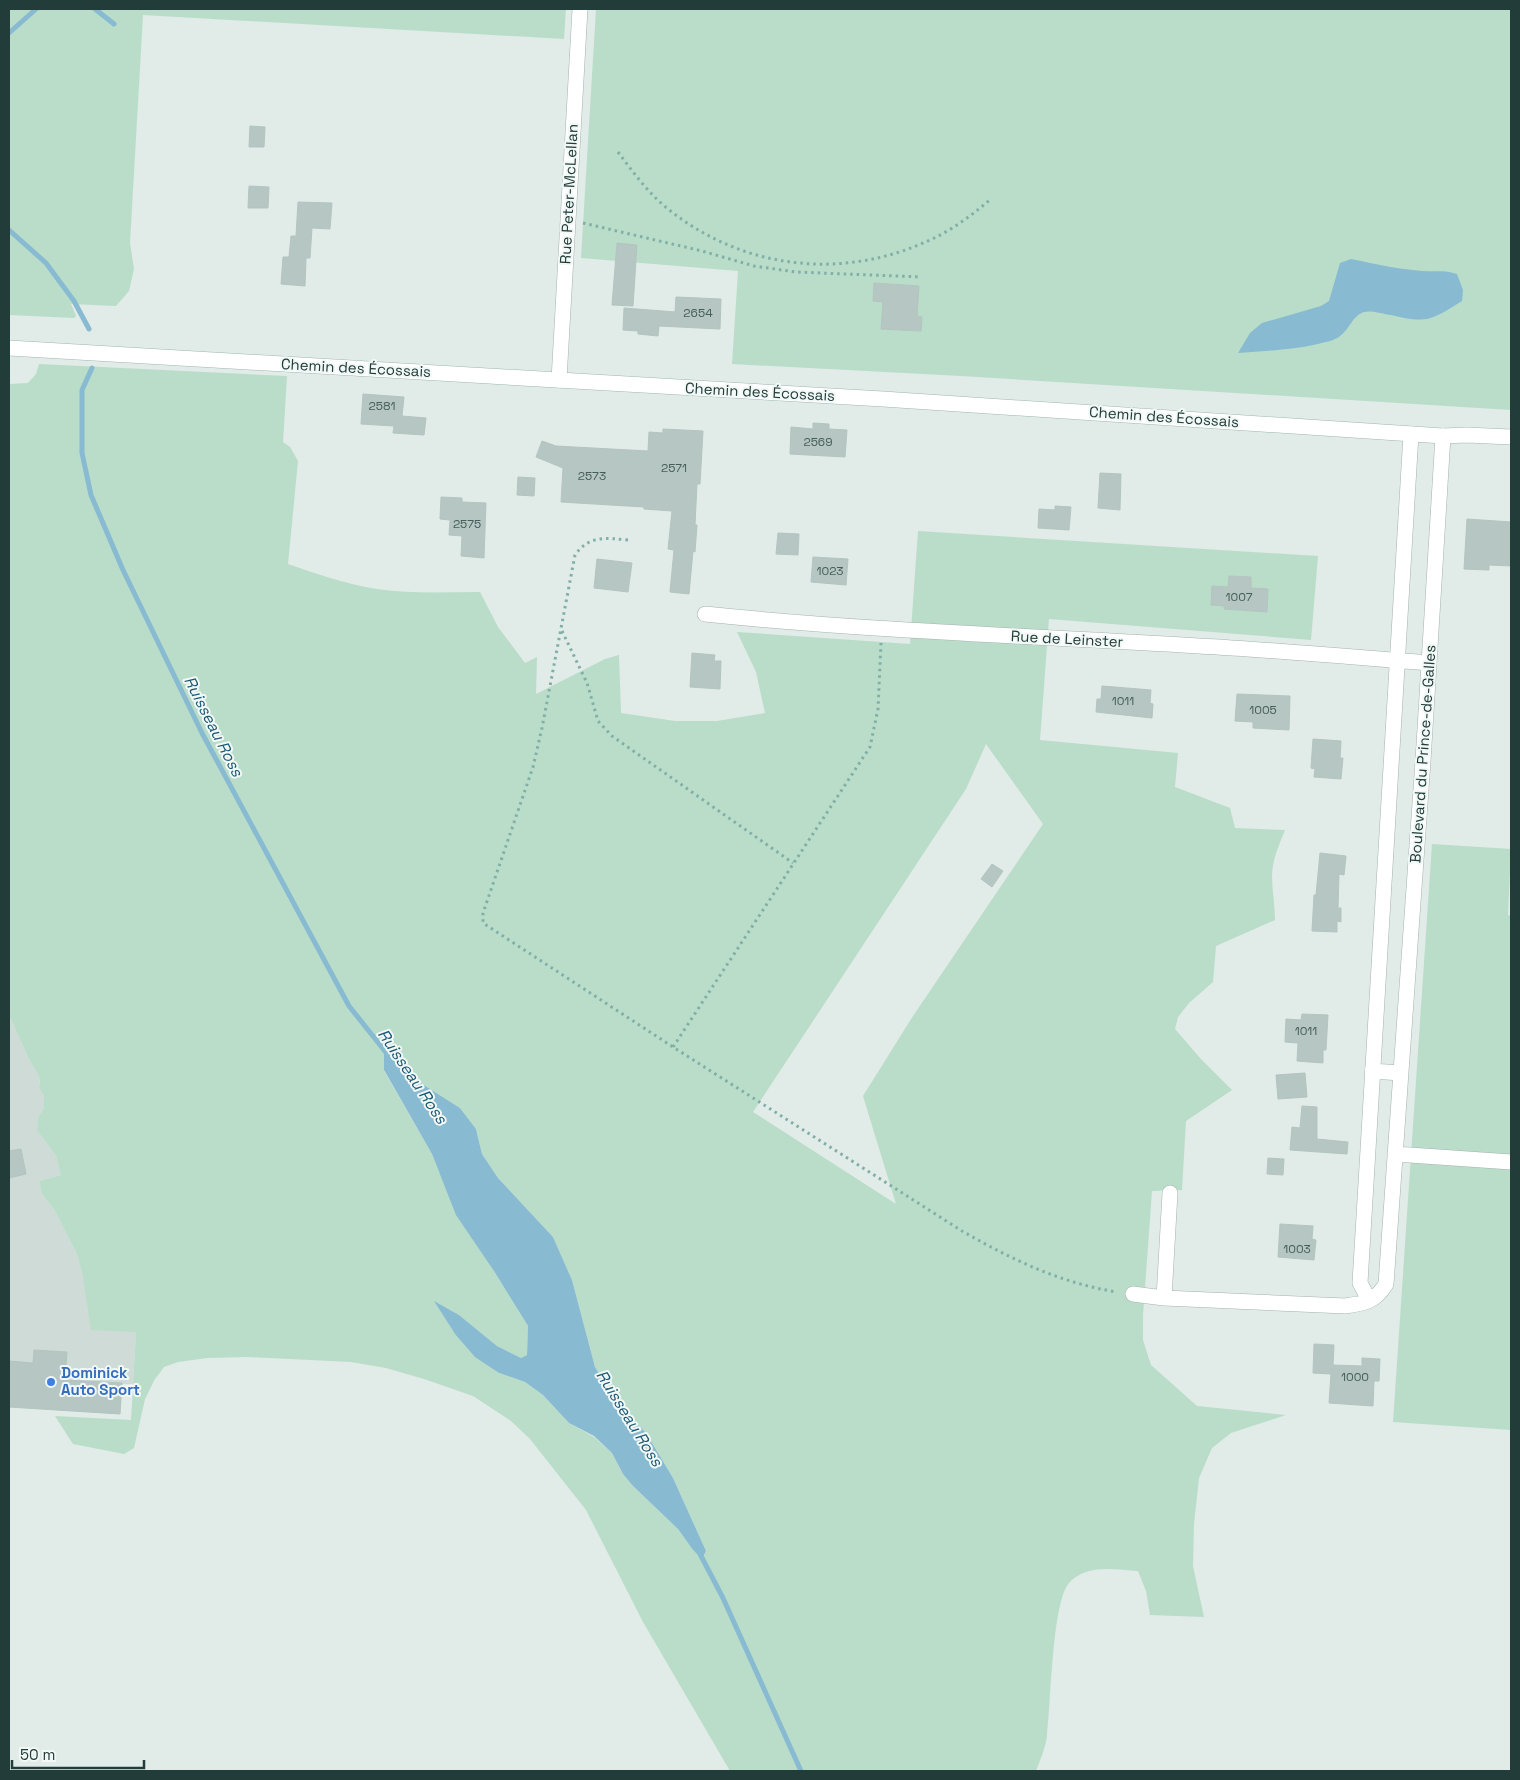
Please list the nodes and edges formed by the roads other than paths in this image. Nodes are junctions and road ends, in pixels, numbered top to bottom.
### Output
1 (580, 9) edge
2 (9, 348) edge
3 (559, 380) junction
4 (1411, 434) junction
5 (1443, 436) junction
6 (1511, 437) edge
7 (705, 614) dead end
8 (1397, 660) junction
9 (1429, 663) junction
10 (1372, 1071) junction
11 (1401, 1073) junction
12 (1395, 1154) junction
13 (1511, 1162) edge
14 (1170, 1193) dead end
15 (1133, 1294) road end
16 (1164, 1298) junction
17 (1370, 1300) junction

1 - 3 street, Rue Peter-McLellan
2 - 3 street, Chemin des Écossais
3 - 4 street, Chemin des Écossais
4 - 5 street, Chemin des Écossais
4 - 8 street, Boulevard du Prince-de-Galles
5 - 6 street, Chemin des Écossais
5 - 9 street, Boulevard du Prince-de-Galles
7 - 8 street, Rue de Leinster
8 - 9 street, Rue de Leinster
8 - 10 street, Boulevard du Prince-de-Galles
9 - 11 street, Boulevard du Prince-de-Galles
10 - 11 street
10 - 17 street, Boulevard du Prince-de-Galles
11 - 12 street, Boulevard du Prince-de-Galles
12 - 13 street
12 - 17 street, Boulevard du Prince-de-Galles
14 - 16 street
15 - 16 street
16 - 17 street

